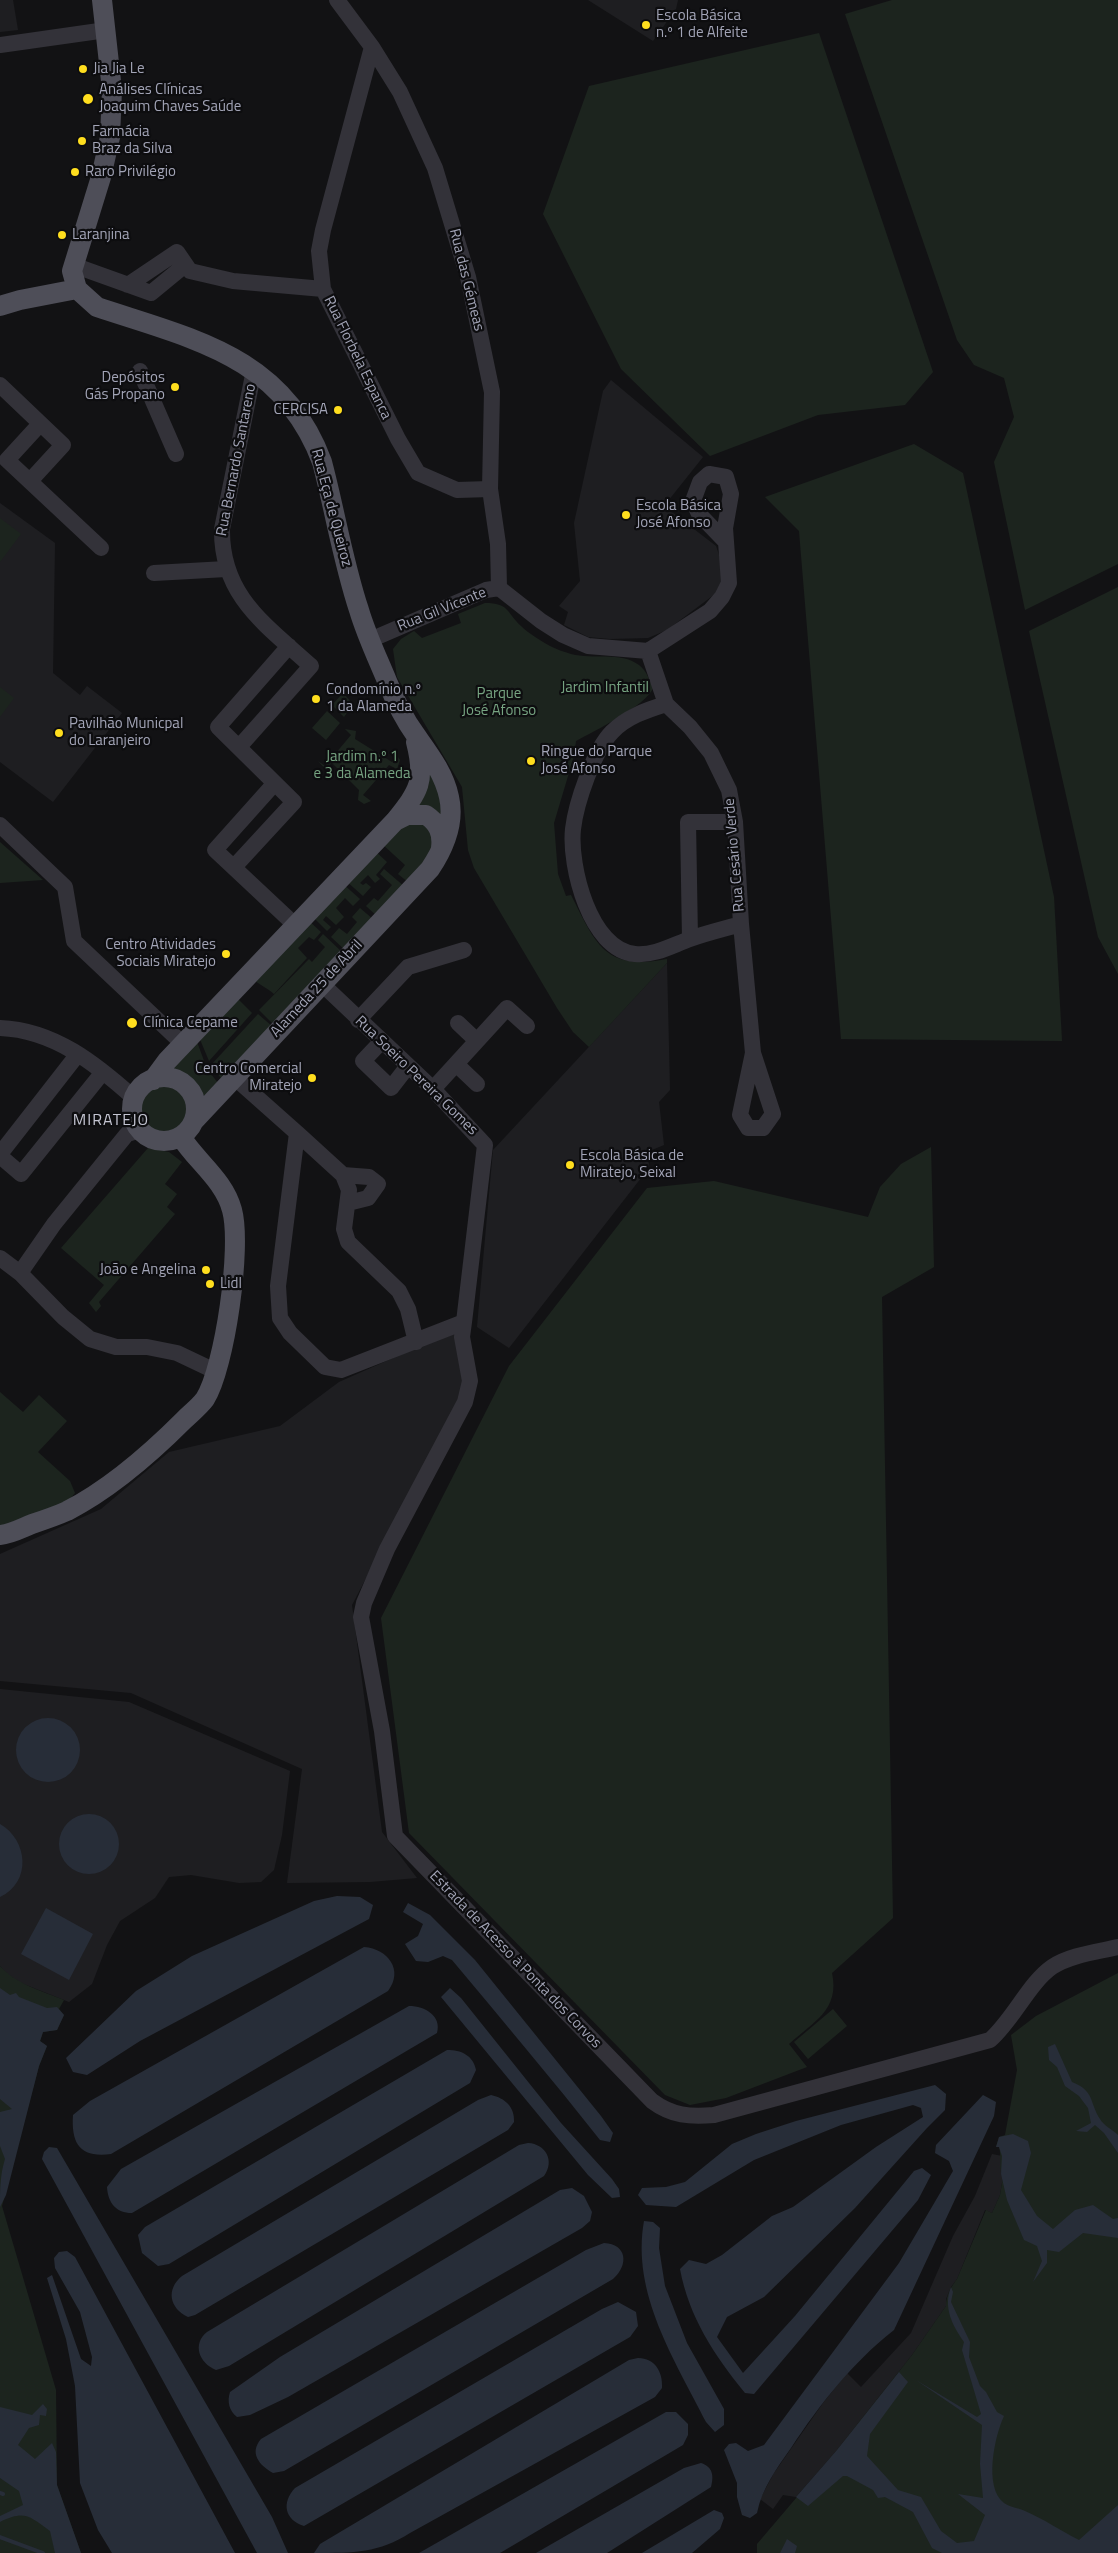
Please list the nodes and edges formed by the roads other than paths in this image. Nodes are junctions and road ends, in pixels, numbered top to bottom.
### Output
1 (102, 0) edge
2 (337, 0) edge
3 (106, 30) junction
4 (0, 45) edge
5 (372, 47) junction
6 (74, 277) junction
7 (323, 289) junction
8 (0, 294) edge
9 (0, 306) edge
10 (254, 370) junction
11 (140, 371) dead end
12 (0, 385) edge
13 (40, 424) junction
14 (176, 454) dead end
15 (30, 481) junction
16 (490, 489) junction
17 (725, 541) dead end
18 (100, 548) dead end
19 (226, 569) junction
20 (154, 573) dead end
21 (498, 588) junction
22 (370, 640) junction
23 (289, 646) junction
24 (648, 651) junction
25 (666, 704) junction
26 (414, 733) junction
27 (238, 747) junction
28 (274, 784) junction
29 (395, 821) junction
30 (735, 822) junction
31 (0, 826) edge
32 (440, 855) junction
33 (234, 867) junction
34 (741, 924) junction
35 (295, 925) junction
36 (690, 939) junction
37 (464, 950) dead end
38 (322, 984) junction
39 (358, 1020) junction
40 (458, 1023) dead end
41 (527, 1026) dead end
42 (0, 1028) edge
43 (477, 1041) junction
44 (381, 1042) junction
45 (183, 1044) junction
46 (753, 1053) dead end
47 (78, 1054) junction
48 (456, 1064) junction
49 (408, 1066) junction
50 (103, 1072) junction
51 (234, 1077) junction
52 (153, 1080) junction
53 (477, 1084) dead end
54 (433, 1089) junction
55 (134, 1098) junction
56 (140, 1130) junction
57 (187, 1130) junction
58 (297, 1133) junction
59 (0, 1155) edge
60 (343, 1175) junction
61 (348, 1203) junction
62 (0, 1258) edge
63 (20, 1273) junction
64 (464, 1322) junction
65 (416, 1342) junction
66 (216, 1372) junction
67 (0, 1535) edge
68 (1118, 1947) edge

1 - 3 main road
2 - 5 street, Rua das Gémeas
3 - 4 street
3 - 6 main road
5 - 7 street, Rua Florbela Espanca
5 - 16 street, Rua das Gémeas
6 - 7 street
6 - 8 main road
6 - 9 main road
6 - 10 main road, Rua Eça de Queiroz
7 - 16 street, Rua Florbela Espanca
10 - 19 street, Rua Bernardo Santareno
10 - 22 main road, Rua Eça de Queiroz
11 - 14 street
12 - 13 street
13 - 15 street
13 - 15 street
15 - 18 street
16 - 21 street, Rua das Gémeas
17 - 24 street
19 - 20 street
19 - 23 street, Rua Bernardo Santareno
21 - 22 street, Rua Gil Vicente
21 - 24 street, Rua Gil Vicente
22 - 26 main road, Rua Eça de Queiroz
23 - 27 street
23 - 27 street, Rua Bernardo Santareno
24 - 25 street, Rua Cesário Verde
25 - 30 street, Rua Cesário Verde
25 - 36 street
26 - 29 main road
26 - 32 main road, Alameda 25 de Abril
27 - 28 street
28 - 33 street
28 - 33 street
29 - 32 main road
29 - 35 main road
30 - 34 street, Rua Cesário Verde
30 - 36 street
31 - 45 street
32 - 38 main road, Alameda 25 de Abril
33 - 35 street
34 - 36 street
34 - 46 street, Rua Cesário Verde
35 - 45 main road
37 - 39 street
38 - 39 street, Rua Soeiro Pereira Gomes
38 - 51 main road, Alameda 25 de Abril
39 - 44 street, Rua Soeiro Pereira Gomes
40 - 43 street
41 - 43 street
42 - 47 street
43 - 48 street
44 - 49 street, Rua Soeiro Pereira Gomes
44 - 49 street
45 - 52 main road
47 - 50 street
47 - 59 street
48 - 53 street
48 - 54 street
49 - 54 street, Rua Soeiro Pereira Gomes
50 - 55 street
50 - 59 street
51 - 57 main road, Alameda 25 de Abril
51 - 58 street
52 - 55 main road
52 - 57 main road
54 - 64 street, Rua Soeiro Pereira Gomes
55 - 56 main road
56 - 57 main road
56 - 63 street
57 - 66 main road
58 - 60 street
58 - 65 street
60 - 61 street
60 - 61 street
61 - 65 street
62 - 63 street
63 - 66 street
64 - 65 street
64 - 68 street, Estrada de Acesso à Ponta dos Corvos
66 - 67 main road

